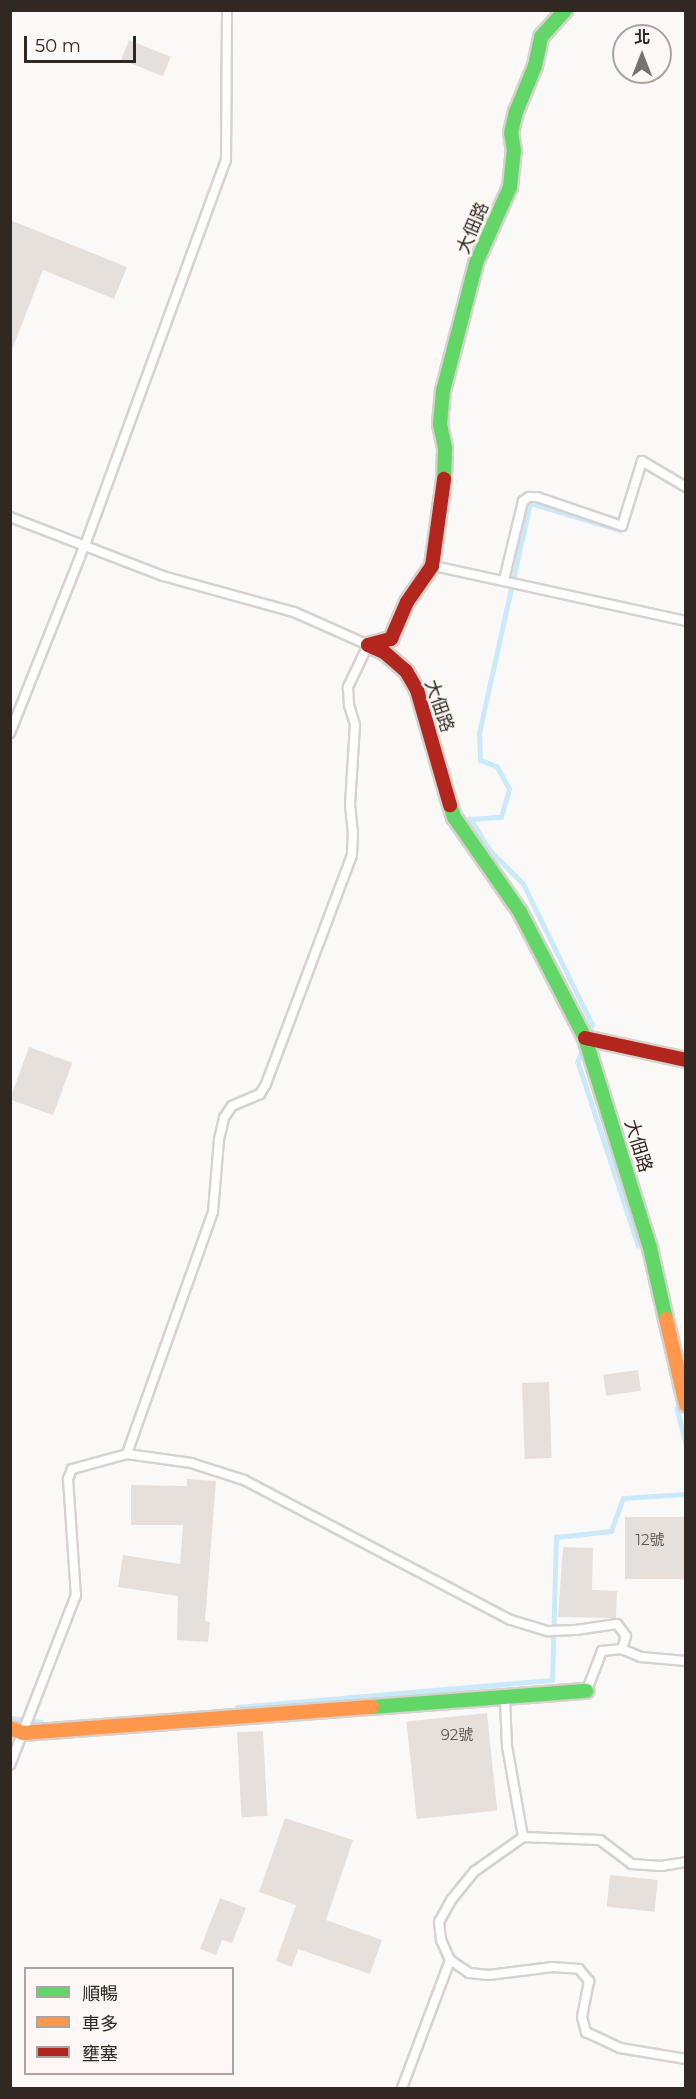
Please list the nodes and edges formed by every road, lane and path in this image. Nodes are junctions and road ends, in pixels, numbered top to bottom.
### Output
1 (227, 10) edge
2 (565, 10) edge
3 (686, 487) edge
4 (10, 517) edge
5 (85, 545) junction
6 (432, 566) junction
7 (504, 580) junction
8 (686, 621) edge
9 (368, 645) junction
10 (10, 733) edge
11 (585, 1038) junction
12 (686, 1060) edge
13 (686, 1405) edge
14 (128, 1454) junction
15 (622, 1649) junction
16 (686, 1661) edge
17 (586, 1691) joint
18 (505, 1696) junction
19 (17, 1731) edge
20 (10, 1765) edge
21 (524, 1837) junction
22 (686, 1862) edge
23 (450, 1960) junction
24 (686, 2059) edge
25 (402, 2088) edge

1 - 5 lane
2 - 6 street, 大佃路
3 - 7 lane
4 - 5 lane
5 - 9 lane
5 - 10 lane
6 - 7 lane
6 - 9 street, 大佃路
7 - 8 lane
9 - 11 street, 大佃路
9 - 14 lane
11 - 12 street
11 - 13 street, 大佃路
14 - 15 lane
14 - 19 lane
15 - 16 lane
15 - 17 lane
17 - 18 street
18 - 19 street
18 - 21 lane
19 - 20 lane
21 - 22 lane
21 - 23 lane
23 - 24 lane
23 - 25 lane

